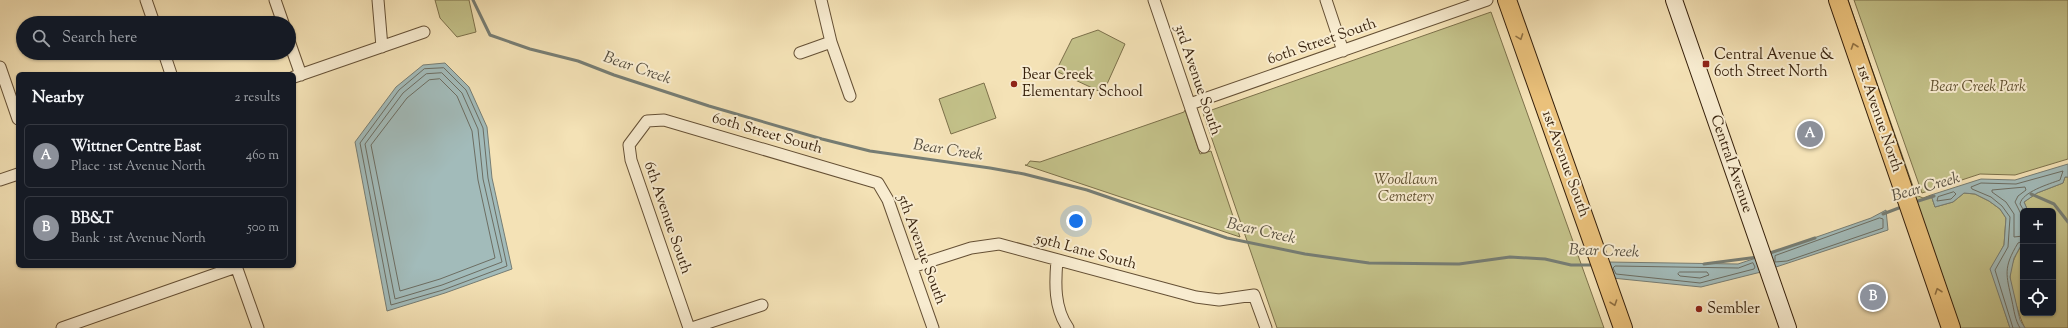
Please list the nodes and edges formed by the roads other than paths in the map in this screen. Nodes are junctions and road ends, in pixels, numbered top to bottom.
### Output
1 (146, 0) edge
2 (275, 0) edge
3 (378, 0) edge
4 (821, 0) edge
5 (1154, 0) edge
6 (1326, 0) edge
7 (1487, 0) edge
8 (1507, 0) edge
9 (1674, 0) edge
10 (1838, 0) edge
11 (152, 16) edge
12 (281, 16) edge
13 (424, 32) dead end
14 (831, 42) junction
15 (382, 47) junction
16 (1343, 51) junction
17 (800, 52) dead end
18 (166, 60) edge
19 (293, 60) edge
20 (0, 67) edge
21 (170, 72) edge
22 (297, 76) edge
23 (850, 96) dead end
24 (1190, 104) junction
25 (16, 113) edge
26 (647, 121) joint
27 (1204, 147) dead end
28 (16, 175) edge
29 (0, 180) edge
30 (878, 183) joint
31 (1057, 260) junction
32 (912, 267) junction
33 (233, 268) edge
34 (236, 268) edge
35 (762, 304) dead end
36 (62, 328) edge
37 (258, 328) edge
38 (689, 328) edge
39 (692, 328) edge
40 (933, 328) edge
41 (1068, 328) edge
42 (1266, 328) edge
43 (1623, 328) edge
44 (1788, 328) edge
45 (1951, 328) edge

1 - 11 street
2 - 12 street
3 - 15 street
4 - 14 street
5 - 24 street, 3rd Avenue South
6 - 16 street
7 - 16 street, 60th Street South
8 -> 43 main road, 1st Avenue South
9 - 44 main road, Central Avenue
45 -> 10 main road, 1st Avenue North
13 - 15 street
14 - 17 street
14 - 23 street
15 - 22 street
16 - 24 street, 60th Street South
18 - 21 street
19 - 22 street
20 - 25 street
24 - 27 street, 3rd Avenue South
26 - 30 street, 60th Street South
26 - 38 street, 6th Avenue South
28 - 29 street
30 - 32 street, 5th Avenue South
31 - 32 street, 59th Lane South
31 - 41 street
31 - 42 street, 59th Lane South
32 - 40 street, 5th Avenue South
33 - 36 street
34 - 37 street
35 - 39 street

